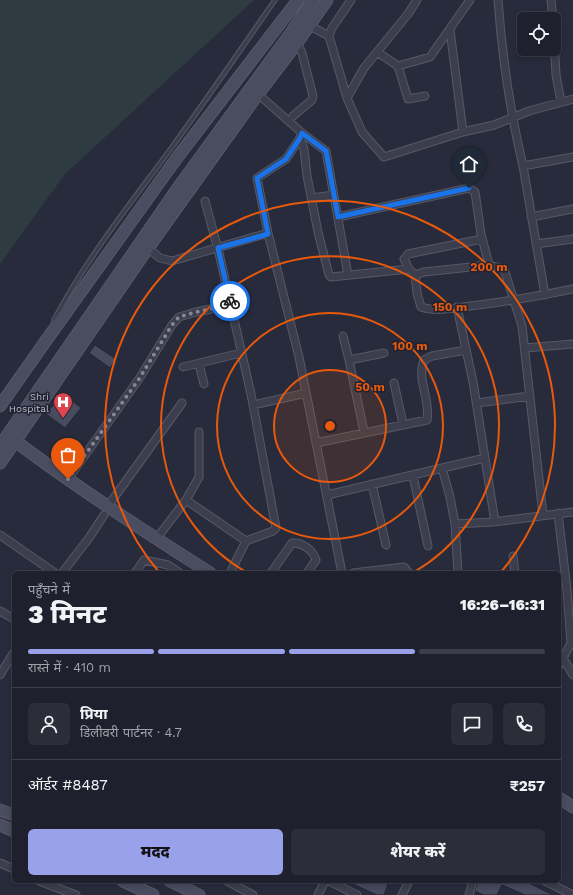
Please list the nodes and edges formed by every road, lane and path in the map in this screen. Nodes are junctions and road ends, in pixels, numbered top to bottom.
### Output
1 (275, 0) edge
2 (298, 0) edge
3 (313, 0) edge
4 (327, 0) edge
5 (351, 0) edge
6 (417, 0) edge
7 (470, 0) edge
8 (498, 0) edge
9 (551, 0) edge
10 (552, 12) edge
11 (288, 14) junction
12 (299, 20) junction
13 (310, 26) junction
14 (450, 30) junction
15 (328, 36) junction
16 (297, 43) junction
17 (378, 52) junction
18 (555, 56) edge
19 (398, 66) junction
20 (255, 91) junction
21 (425, 96) dead end
22 (347, 98) junction
23 (573, 99) edge
24 (561, 102) junction
25 (292, 116) dead end
26 (512, 118) junction
27 (463, 132) junction
28 (301, 135) junction
29 (172, 156) junction
30 (573, 158) edge
31 (523, 166) junction
32 (334, 195) junction
33 (311, 198) junction
34 (206, 201) dead end
35 (573, 208) edge
36 (338, 217) junction
37 (531, 217) junction
38 (268, 234) junction
39 (482, 239) junction
40 (573, 239) edge
41 (536, 244) junction
42 (144, 245) junction
43 (218, 248) junction
44 (489, 265) junction
45 (409, 269) junction
46 (348, 275) junction
47 (415, 275) junction
48 (573, 289) edge
49 (545, 294) junction
50 (514, 300) junction
51 (231, 305) junction
52 (457, 307) junction
53 (343, 336) dead end
54 (573, 344) edge
55 (525, 348) junction
56 (466, 350) junction
57 (241, 353) junction
58 (384, 353) dead end
59 (349, 360) junction
60 (199, 364) junction
61 (183, 367) dead end
62 (394, 383) dead end
63 (204, 384) dead end
64 (306, 393) junction
65 (530, 396) junction
66 (182, 403) dead end
67 (477, 403) junction
68 (253, 405) junction
69 (0, 406) edge
70 (403, 424) junction
71 (199, 432) dead end
72 (364, 432) junction
73 (11, 438) junction
74 (316, 443) junction
75 (0, 446) edge
76 (485, 458) junction
77 (0, 463) edge
78 (442, 468) junction
79 (413, 476) junction
80 (68, 479) junction
81 (372, 484) junction
82 (327, 495) junction
83 (186, 500) junction
84 (106, 510) junction
85 (573, 512) edge
86 (558, 513) junction
87 (543, 515) junction
88 (495, 522) junction
89 (455, 524) junction
90 (0, 535) edge
91 (157, 538) junction
92 (246, 540) junction
93 (386, 545) dead end
94 (428, 546) dead end
95 (513, 556) dead end
96 (52, 571) edge
97 (64, 571) edge
98 (136, 571) edge
99 (177, 571) edge
100 (207, 571) edge
101 (231, 571) edge
102 (272, 571) edge
103 (308, 571) edge
104 (342, 571) edge
105 (370, 571) edge
106 (407, 571) edge
107 (458, 571) edge
108 (515, 571) edge
109 (570, 592) edge
110 (0, 611) edge
111 (12, 619) edge
112 (12, 655) edge
113 (563, 658) junction
114 (561, 662) edge
115 (0, 674) edge
116 (573, 675) edge
117 (561, 799) edge
118 (573, 807) edge
119 (0, 810) edge
120 (12, 814) edge
121 (0, 825) edge
122 (12, 830) edge
123 (0, 863) edge
124 (12, 869) edge
125 (45, 883) edge
126 (126, 883) edge
127 (174, 883) edge
128 (231, 883) edge
129 (324, 883) edge
130 (333, 883) edge
131 (407, 883) edge
132 (473, 883) edge
133 (549, 883) edge
134 (76, 895) edge
135 (153, 895) edge
136 (199, 895) edge
137 (253, 895) edge
138 (318, 895) edge
139 (357, 895) edge
140 (402, 895) edge
141 (470, 895) edge
142 (573, 895) edge

1 - 29 lane
2 - 11 main road
3 - 12 main road
4 - 13 main road
5 - 15 street
6 - 17 street
7 - 14 street
8 - 26 street
9 - 10 street
11 - 12 main road
11 - 29 main road
12 - 13 main road
12 - 20 main road
13 - 15 street
13 - 16 main road
14 - 19 street
14 - 27 street
15 - 22 street
16 - 20 main road
16 - 25 street
17 - 19 street
17 - 22 street
18 - 24 street
19 - 21 street
20 - 28 street
20 - 42 main road
22 - 27 street
23 - 24 street
24 - 26 street
26 - 27 street
26 - 31 street
28 - 32 street
28 - 33 street
28 - 38 street
29 - 69 main road
30 - 31 street
31 - 37 street
32 - 33 street
32 - 36 street
33 - 46 street
34 - 43 street
35 - 37 street
36 - 39 street
36 - 46 street
37 - 41 street
38 - 43 street
38 - 64 street
39 - 44 street
39 - 45 street
40 - 41 street
41 - 49 street
42 - 43 street
42 - 73 main road
43 - 51 street
44 - 47 street
44 - 50 street
45 - 46 street
45 - 47 street
47 - 52 street
48 - 49 street
49 - 50 street
50 - 52 street
50 - 55 street
51 - 57 street
51 - 80 street
52 - 56 street
53 - 59 street
54 - 55 street
55 - 65 street
56 - 67 street
56 - 70 street
57 - 60 street
57 - 68 street
58 - 59 street
59 - 72 street
60 - 61 street
60 - 63 street
62 - 70 street
64 - 68 street
64 - 74 street
65 - 67 street
65 - 87 street
66 - 84 street
67 - 76 street
68 - 92 street
70 - 72 street
71 - 83 street
72 - 74 street
73 - 75 main road
73 - 77 main road
73 - 80 main road
74 - 82 street
76 - 78 street
76 - 88 street
78 - 79 street
78 - 89 street
79 - 81 street
79 - 94 street
80 - 84 main road
81 - 82 street
81 - 93 street
82 - 104 street
83 - 91 street
83 - 92 street
84 - 91 main road
84 - 97 street
85 - 86 street
86 - 87 street
86 - 109 street
87 - 88 street
88 - 89 street
89 - 107 street
90 - 96 street
91 - 100 main road
92 - 101 street
95 - 108 street
98 - 99 street
102 - 103 street
105 - 106 street
109 - 113 street
110 - 111 street
112 - 115 street
113 - 114 street
113 - 116 street
117 - 118 main road
119 - 120 main road
121 - 122 main road
123 - 124 street
125 - 134 street
126 - 135 main road
127 - 136 main road
128 - 137 street
129 - 138 street
130 - 139 street
131 - 140 street
132 - 141 street
133 - 142 street

